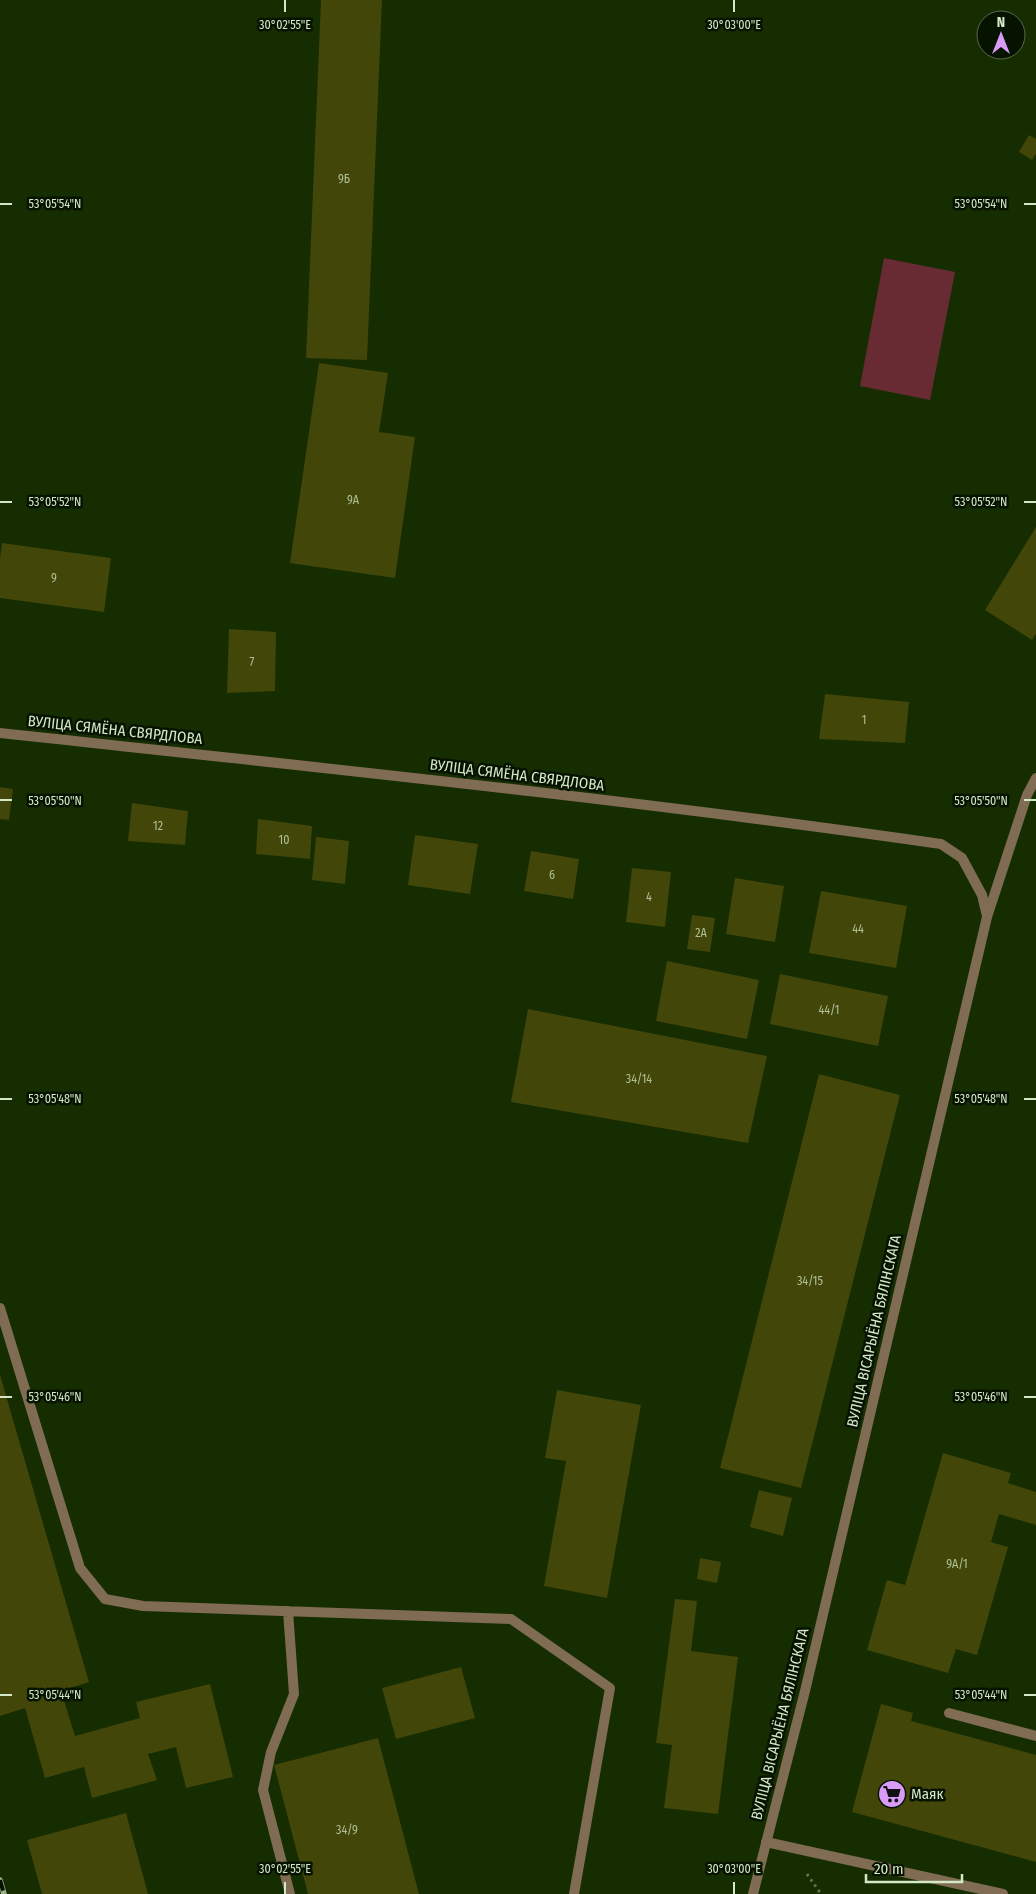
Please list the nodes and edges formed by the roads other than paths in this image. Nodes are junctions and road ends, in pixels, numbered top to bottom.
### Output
1 (0, 733) edge
2 (1036, 778) edge
3 (1032, 796) edge
4 (987, 917) junction
5 (0, 1308) edge
6 (288, 1610) junction
7 (949, 1713) dead end
8 (1036, 1736) edge
9 (766, 1842) junction
10 (290, 1894) edge
11 (574, 1894) edge
12 (752, 1894) edge
13 (1003, 1894) edge

1 - 4 street, ВУЛІЦА СЯМЁНА СВЯРДЛОВА
2 - 3 street, ВУЛІЦА ВІСАРЫЁНА БЯЛІНСКАГА
3 - 4 street, ВУЛІЦА ВІСАРЫЁНА БЯЛІНСКАГА
4 - 9 street, ВУЛІЦА ВІСАРЫЁНА БЯЛІНСКАГА
5 - 6 street
6 - 10 street
6 - 11 street
7 - 8 street
9 - 12 street, ВУЛІЦА ВІСАРЫЁНА БЯЛІНСКАГА
9 - 13 street

